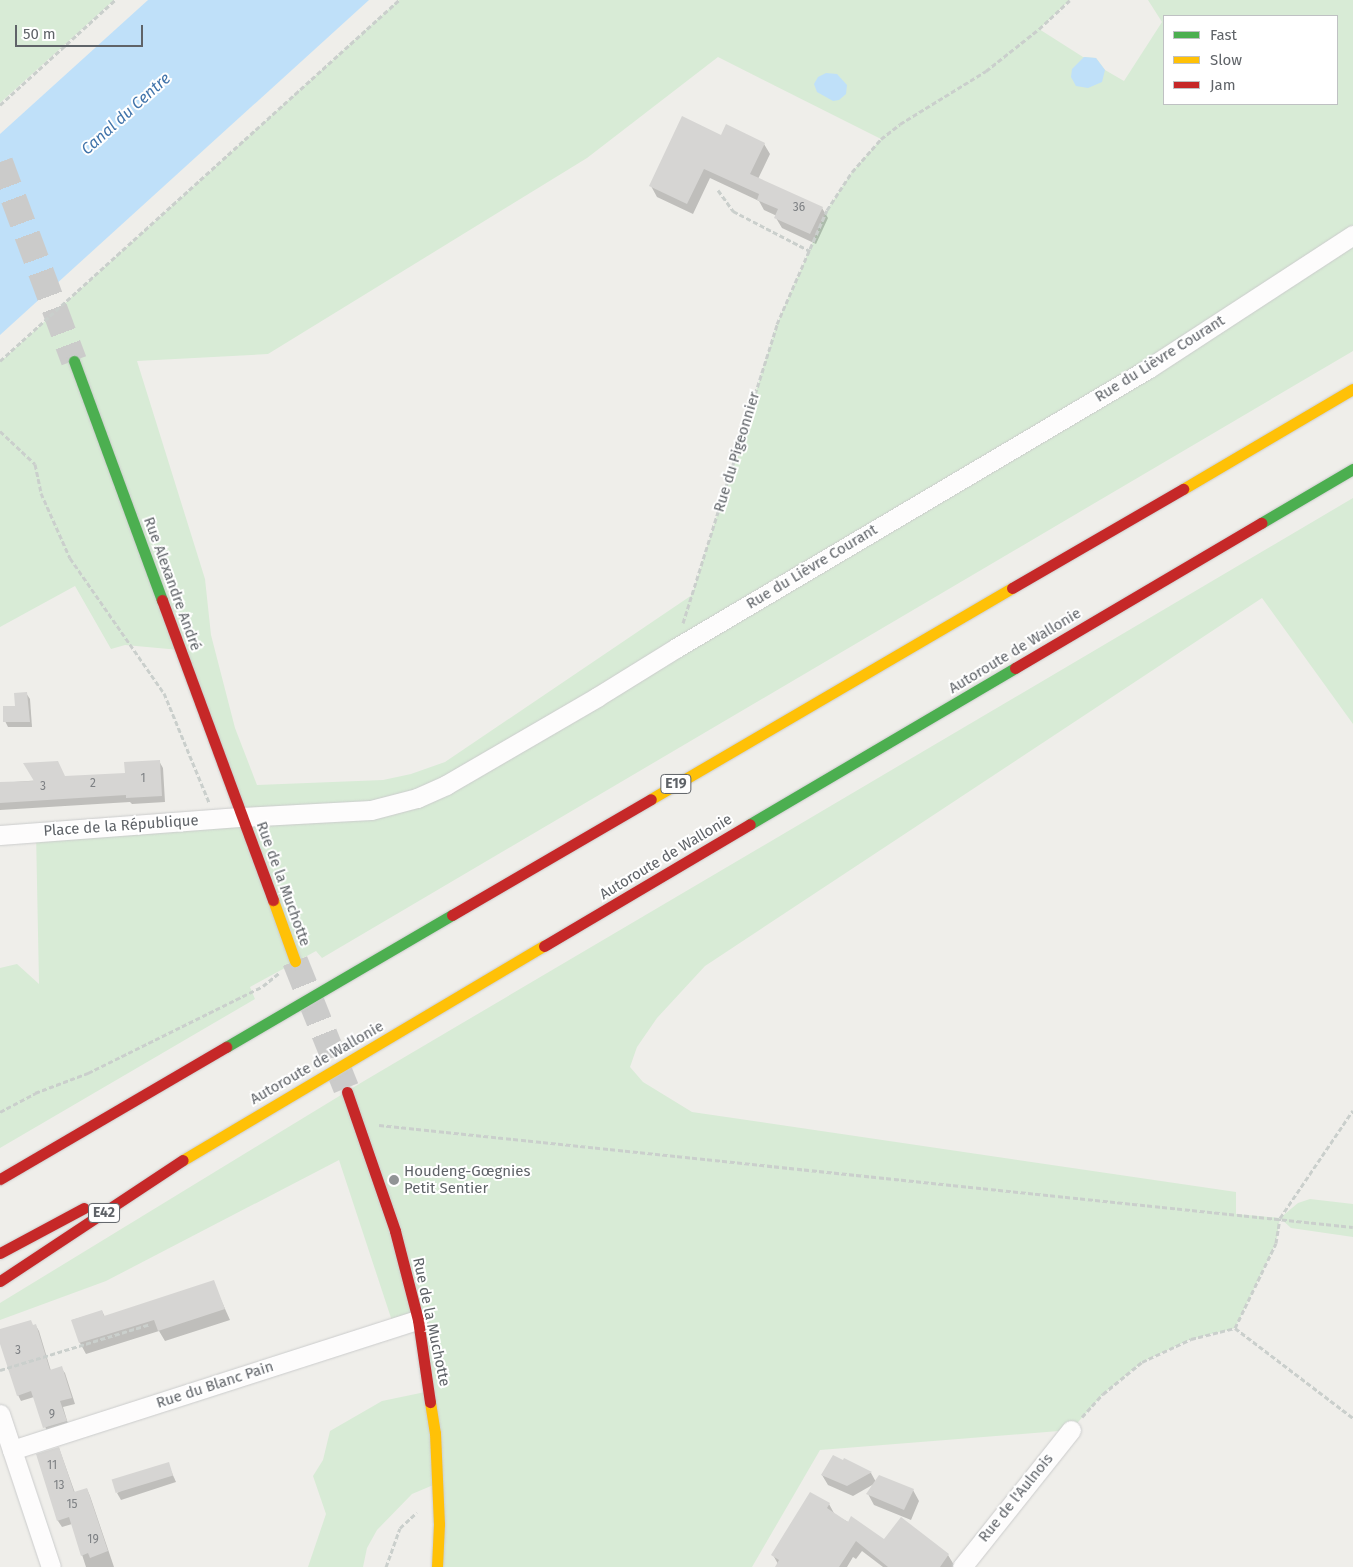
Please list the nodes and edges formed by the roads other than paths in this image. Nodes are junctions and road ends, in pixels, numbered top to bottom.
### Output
1 (1353, 235) edge
2 (74, 361) tunnel mouth
3 (1353, 388) edge
4 (1353, 468) edge
5 (242, 817) junction
6 (0, 835) edge
7 (295, 961) tunnel mouth
8 (348, 1092) tunnel mouth
9 (208, 1144) junction
10 (0, 1179) edge
11 (0, 1253) edge
12 (0, 1281) edge
13 (418, 1320) junction
14 (0, 1414) edge
15 (1071, 1430) road end
16 (12, 1450) junction
17 (51, 1567) edge
18 (437, 1567) edge
19 (962, 1567) edge

1 - 5 street, Rue du Lièvre Courant
2 - 5 main road, Rue Alexandre André
3 - 10 main road, E19
4 - 9 main road, Autoroute de Wallonie
5 - 6 street, Place de la République
5 - 7 main road, Rue de la Muchotte
8 - 13 main road, Rue de la Muchotte
9 - 11 main road
9 - 12 main road, Autoroute de Wallonie / E42
13 - 16 street, Rue du Blanc Pain
13 - 18 main road, Rue de la Muchotte
14 - 16 street
15 - 19 street, Rue de l'Aulnois
16 - 17 street

